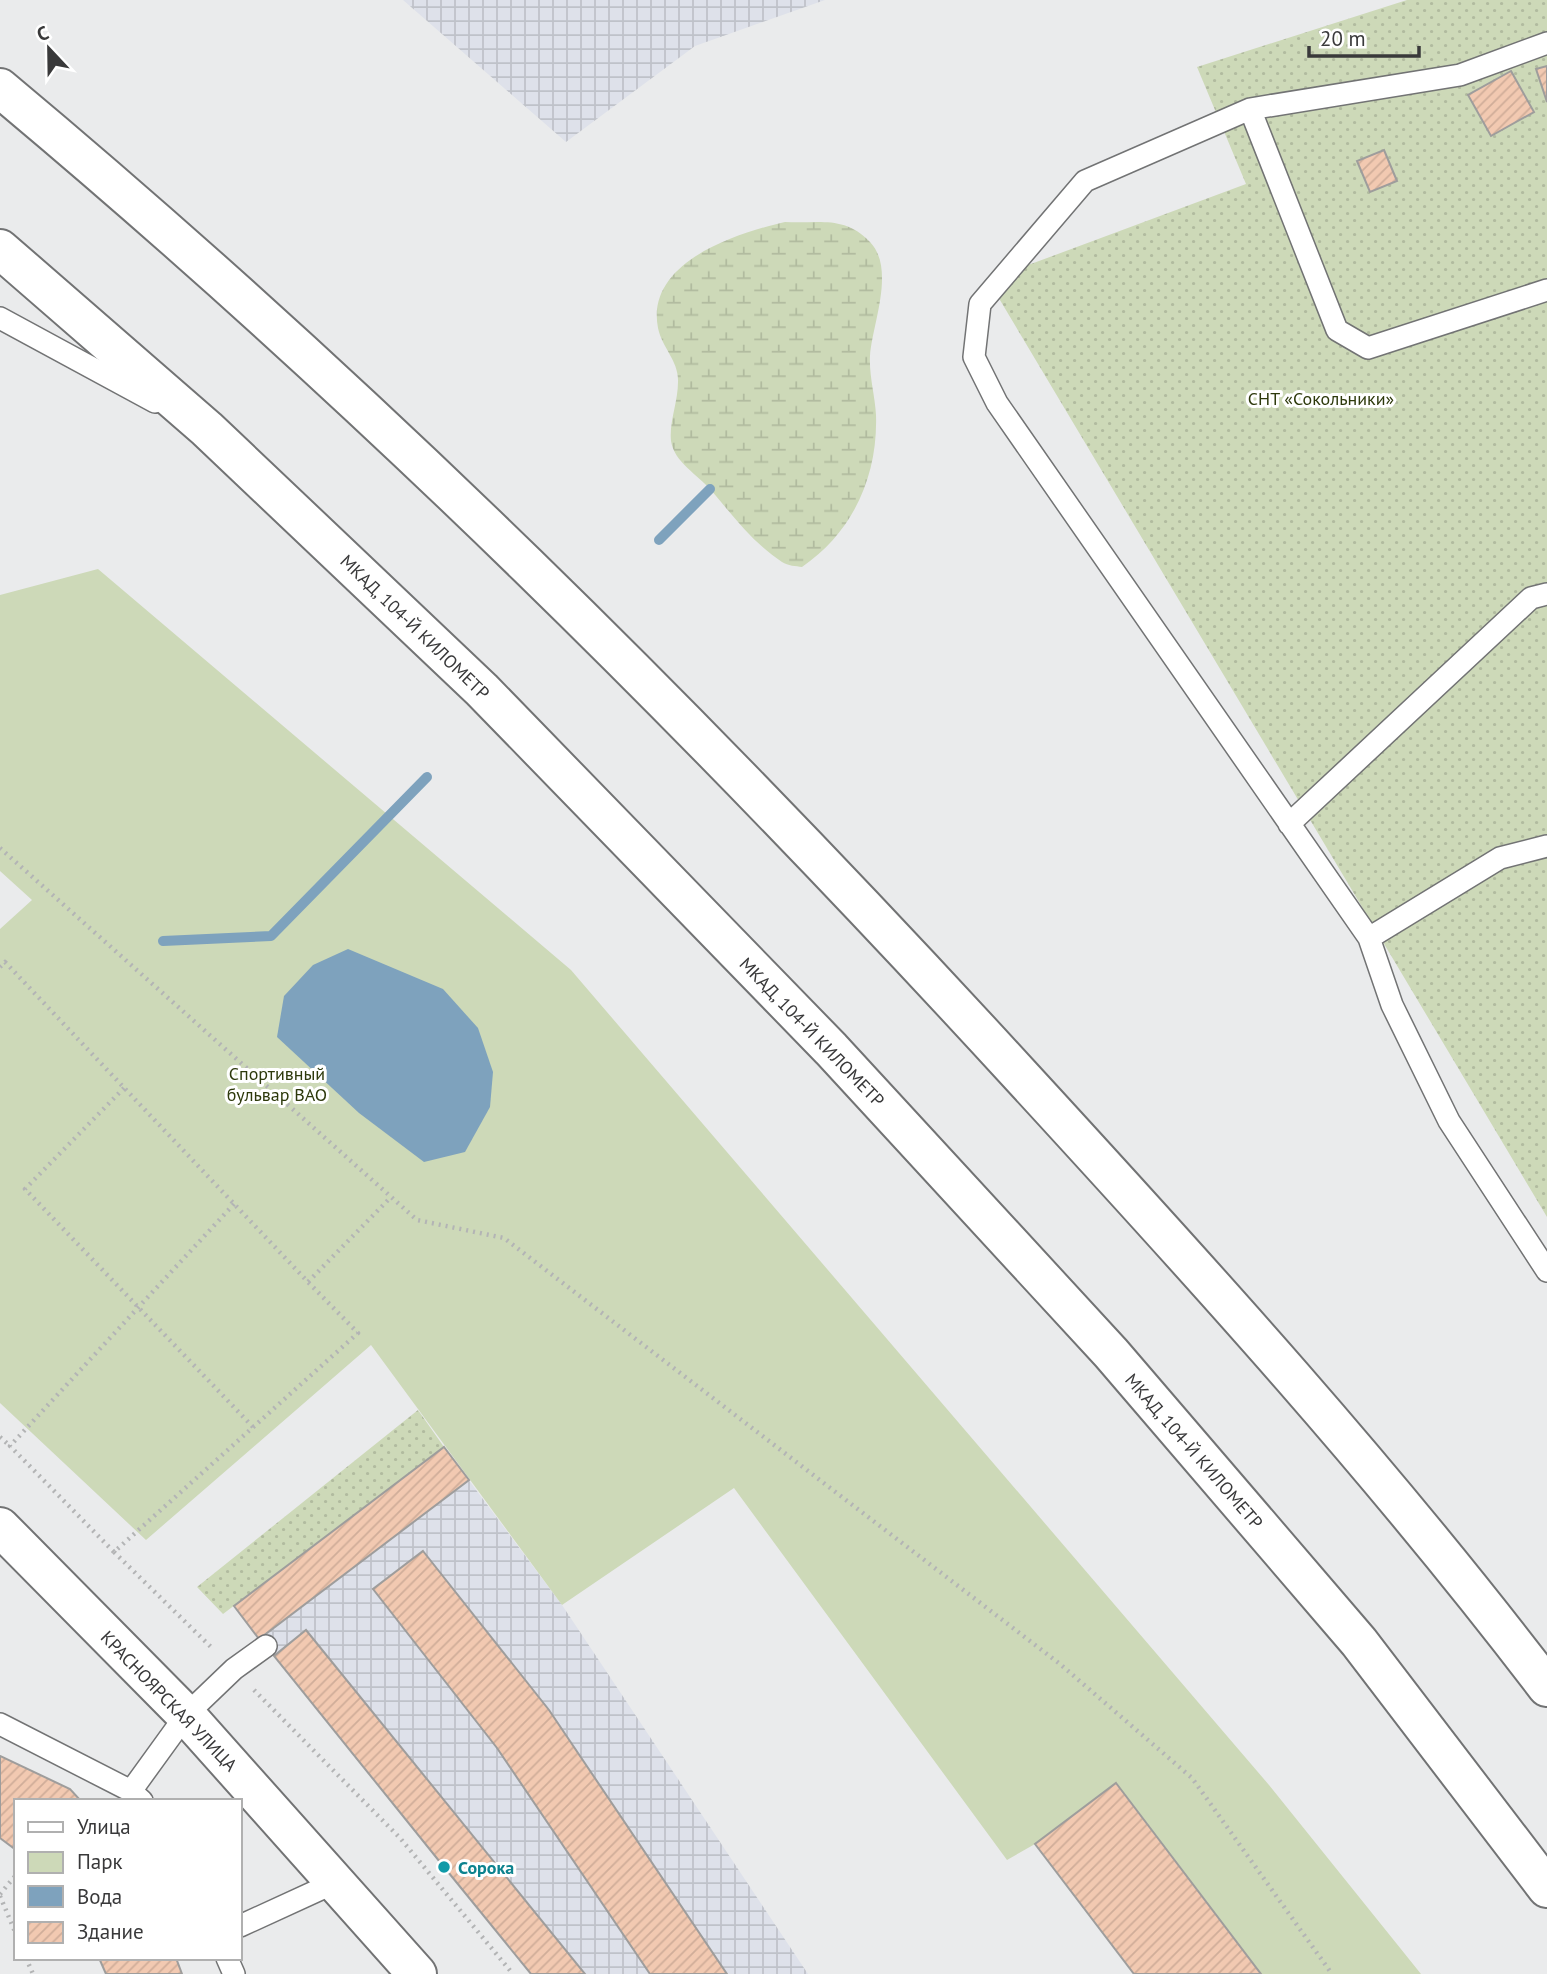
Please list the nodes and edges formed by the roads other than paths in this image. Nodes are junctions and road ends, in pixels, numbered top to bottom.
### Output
1 (1547, 43) edge
2 (0, 88) edge
3 (1250, 109) junction
4 (0, 249) edge
5 (1547, 290) edge
6 (0, 318) edge
7 (206, 429) junction
8 (1547, 594) edge
9 (1289, 824) junction
10 (1547, 846) edge
11 (1369, 938) junction
12 (1544, 1260) edge
13 (0, 1527) edge
14 (266, 1646) dead end
15 (1547, 1687) edge
16 (186, 1715) junction
17 (0, 1724) edge
18 (136, 1796) edge
19 (336, 1882) junction
20 (1547, 1888) edge
21 (242, 1925) edge
22 (417, 1974) edge

1 - 3 lane
2 - 15 main road
3 - 5 lane
3 - 9 lane
4 - 7 main road, МКАД, 104-Й КИЛОМЕТР
6 - 7 lane
7 - 20 main road, МКАД, 104-Й КИЛОМЕТР
8 - 9 lane
9 - 11 lane
10 - 11 lane
11 - 12 lane
13 - 16 main road, КРАСНОЯРСКАЯ УЛИЦА
14 - 16 lane
16 - 18 lane
16 - 19 main road, КРАСНОЯРСКАЯ УЛИЦА
17 - 18 lane
19 - 21 lane
19 - 22 main road, КРАСНОЯРСКАЯ УЛИЦА

